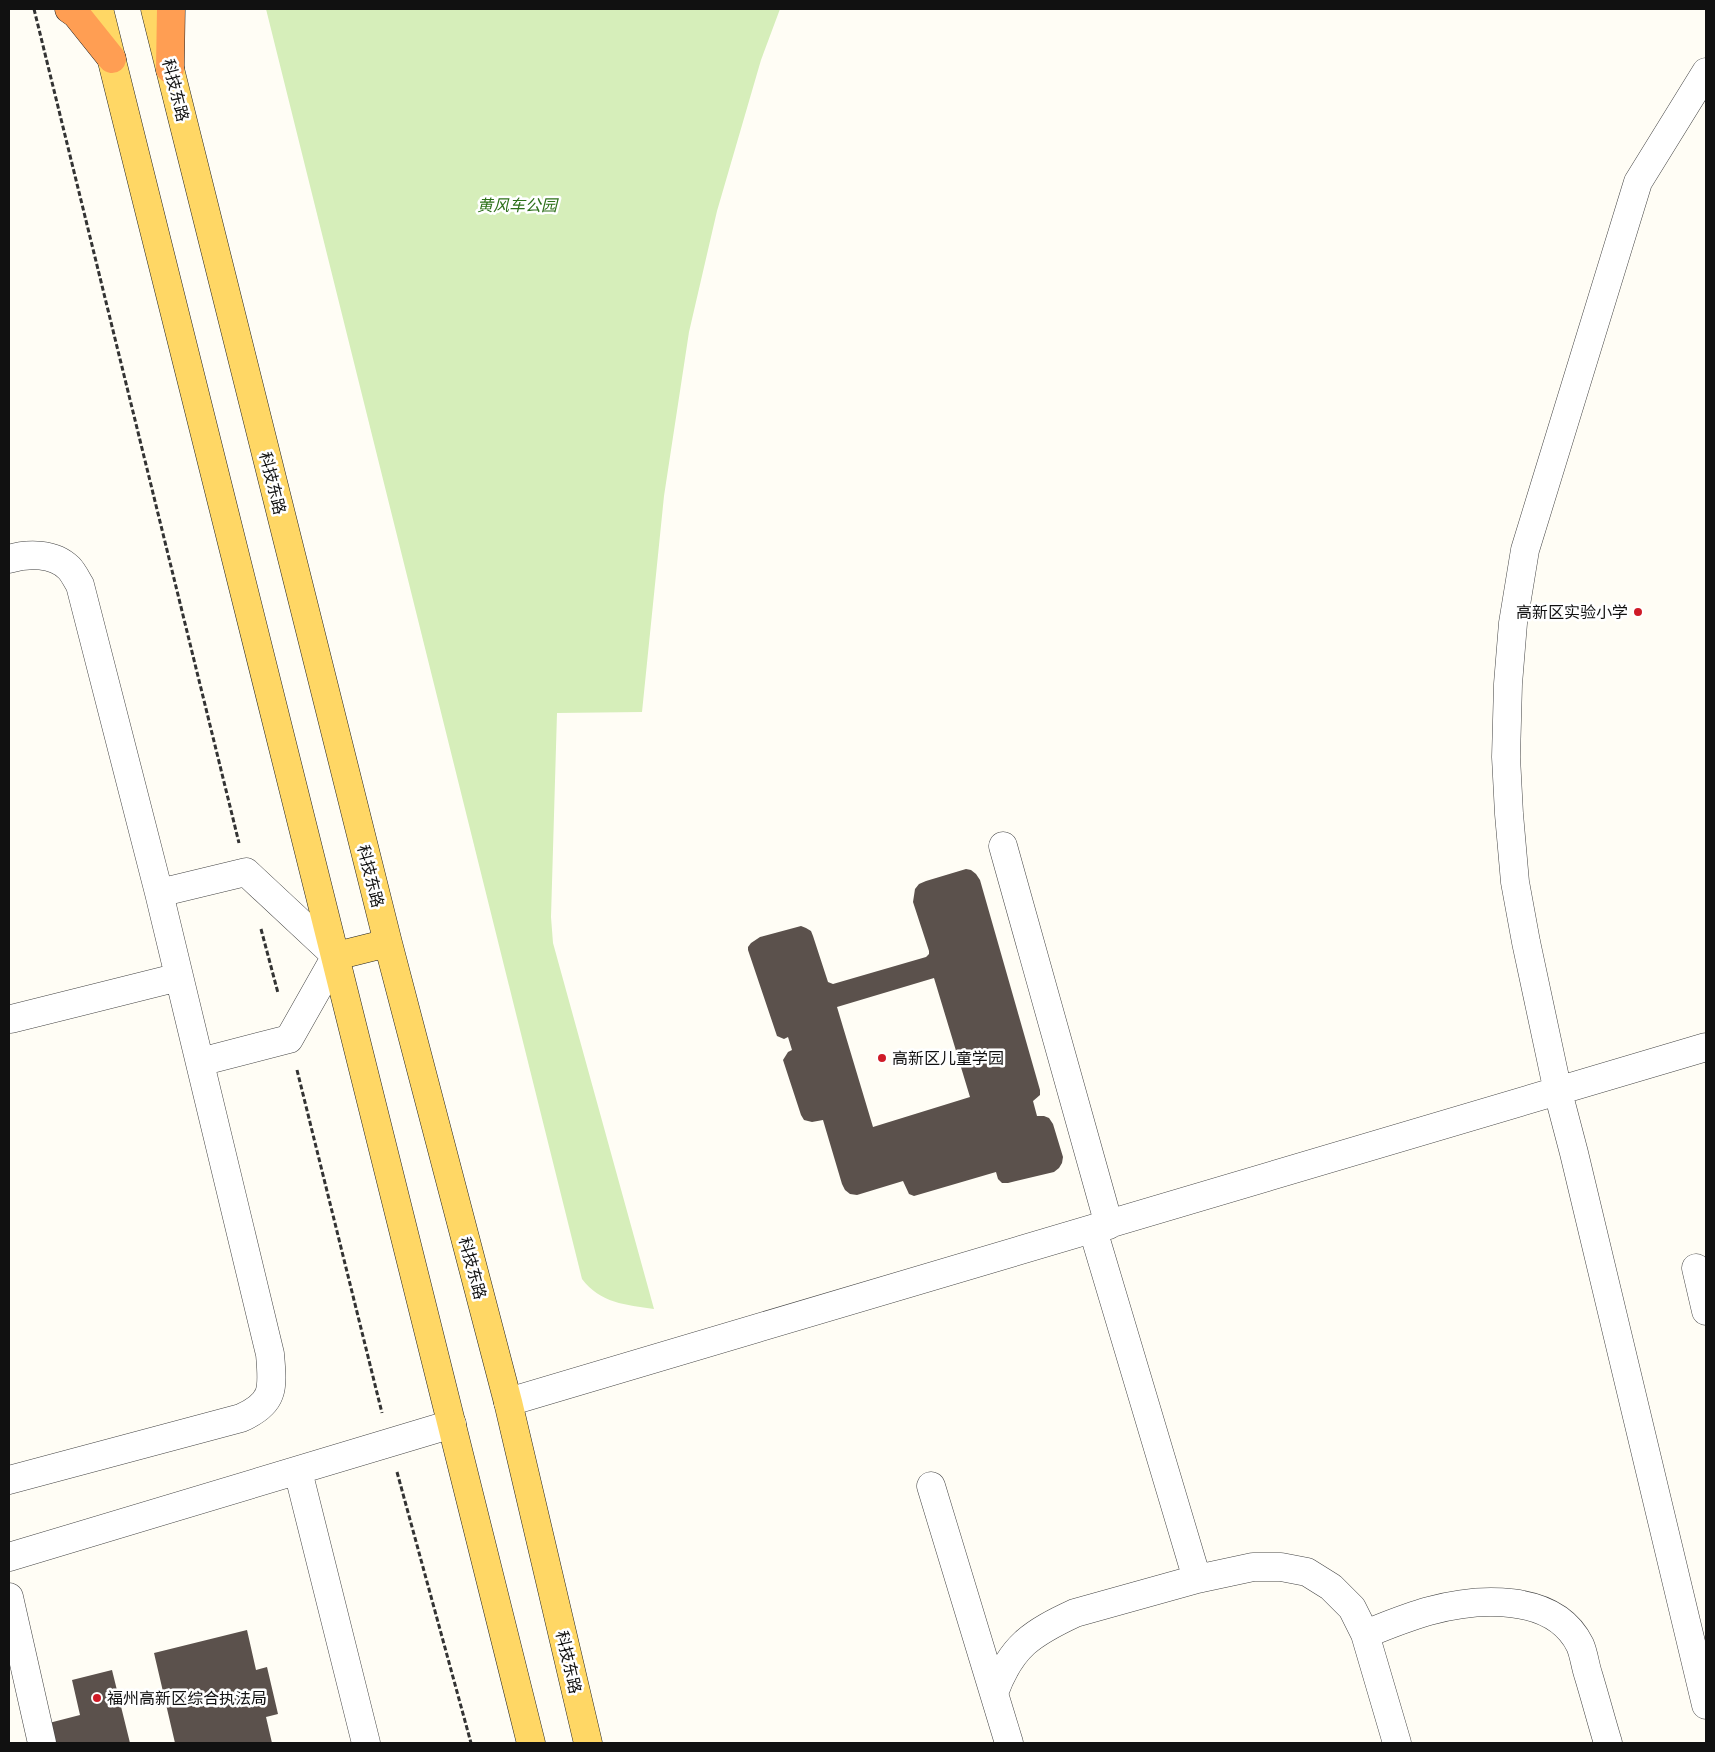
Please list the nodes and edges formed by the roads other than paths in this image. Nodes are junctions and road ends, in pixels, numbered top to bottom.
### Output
1 (68, 9) edge
2 (99, 9) edge
3 (155, 9) edge
4 (171, 9) edge
5 (112, 60) junction
6 (170, 69) junction
7 (1706, 72) edge
8 (9, 559) edge
9 (1003, 846) dead end
10 (159, 893) junction
11 (388, 943) junction
12 (336, 956) junction
13 (179, 977) junction
14 (11, 1019) dead end
15 (1706, 1047) edge
16 (200, 1062) junction
17 (1558, 1092) junction
18 (1101, 1228) junction
19 (1696, 1268) dead end
20 (1706, 1311) edge
21 (508, 1402) junction
22 (452, 1424) junction
23 (298, 1471) junction
24 (9, 1480) edge
25 (931, 1486) dead end
26 (9, 1557) edge
27 (1197, 1579) junction
28 (9, 1598) edge
29 (1365, 1634) junction
30 (994, 1693) junction
31 (1706, 1706) edge
32 (42, 1743) edge
33 (366, 1743) edge
34 (531, 1743) edge
35 (588, 1743) edge
36 (1009, 1743) edge
37 (1396, 1743) edge
38 (1608, 1743) edge

1 - 5 highway
2 - 5 main road
3 - 6 main road, 科技东路
4 - 6 highway
5 - 12 main road
6 - 11 main road, 科技东路
7 - 17 street
8 - 10 street
9 - 18 street
10 - 12 street
10 - 13 street
11 - 12 main road
11 - 21 main road, 科技东路
12 - 16 street
12 - 22 main road
13 - 14 street
13 - 16 street
15 - 17 street
16 - 24 street
17 - 18 street
17 - 31 street
18 - 21 street
18 - 27 street
19 - 20 street
21 - 35 main road, 科技东路
22 - 23 street
22 - 34 main road
23 - 26 street
23 - 33 street
25 - 30 street
27 - 29 street
27 - 30 street
28 - 32 street
29 - 37 street
29 - 38 street
30 - 36 street

